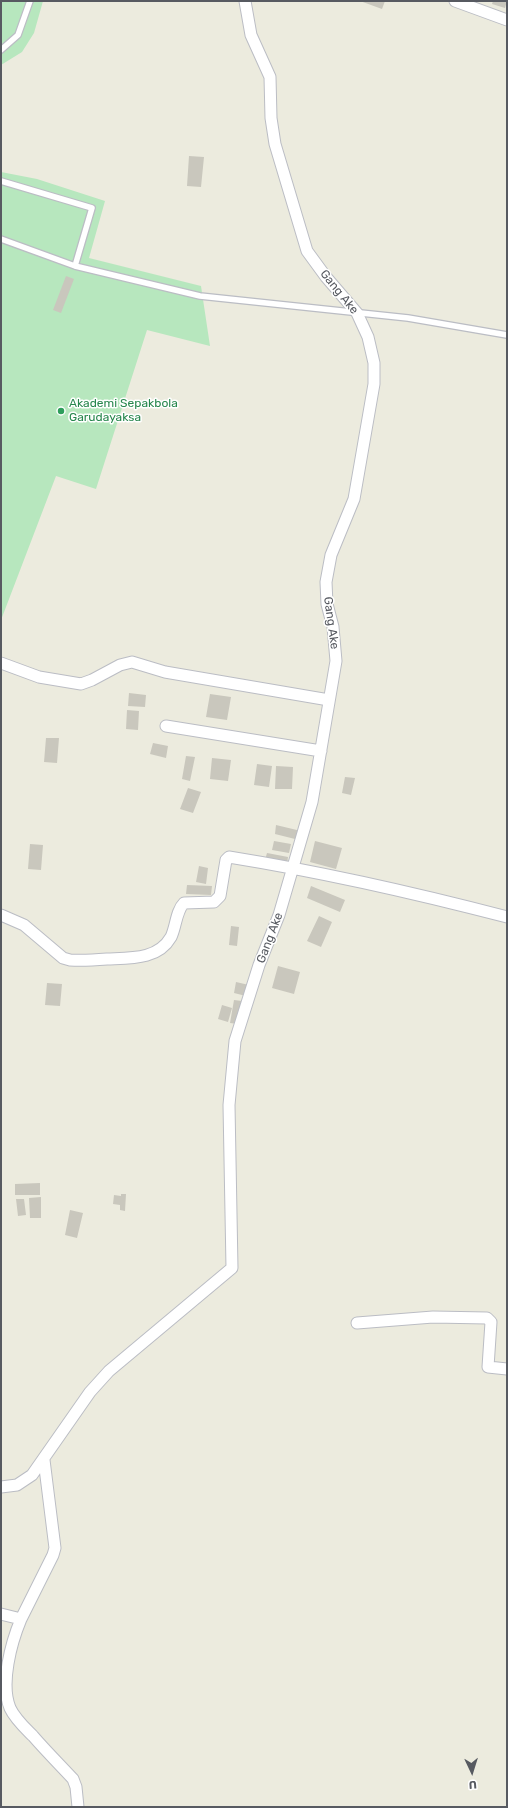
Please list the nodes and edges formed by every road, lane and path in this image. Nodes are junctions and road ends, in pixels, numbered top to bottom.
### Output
1 (30, 1) edge
2 (246, 1) edge
3 (455, 1) edge
4 (507, 20) edge
5 (1, 50) edge
6 (1, 182) edge
7 (1, 239) edge
8 (75, 266) junction
9 (357, 313) junction
10 (507, 334) edge
11 (1, 663) edge
12 (329, 700) junction
13 (166, 726) dead end
14 (321, 751) junction
15 (294, 867) junction
16 (1, 916) edge
17 (507, 917) edge
18 (356, 1323) dead end
19 (507, 1369) edge
20 (44, 1460) junction
21 (1, 1487) edge
22 (1, 1614) edge
23 (21, 1619) junction
24 (78, 1807) edge

1 - 5 lane
2 - 9 street, Gang Ake
3 - 4 street
6 - 8 lane
7 - 8 lane
8 - 9 lane
9 - 10 lane
9 - 12 street, Gang Ake
11 - 12 street
12 - 14 street, Gang Ake
13 - 14 street
14 - 15 street, Gang Ake
15 - 16 street
15 - 17 street
15 - 20 street, Gang Ake
18 - 19 street
20 - 21 street
20 - 23 street
22 - 23 street
23 - 24 street

